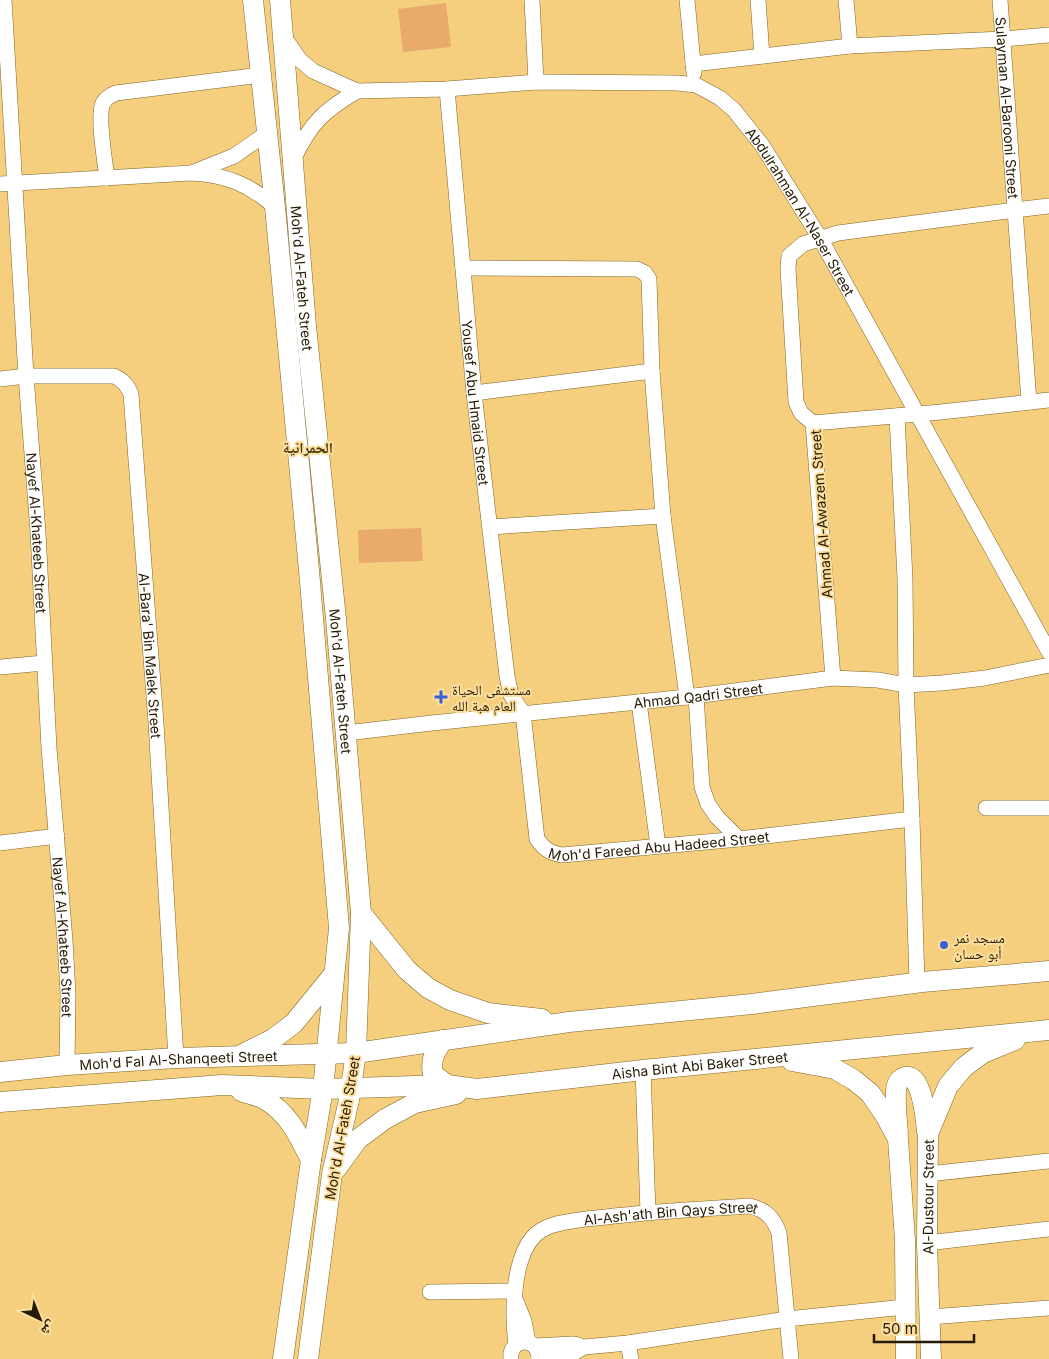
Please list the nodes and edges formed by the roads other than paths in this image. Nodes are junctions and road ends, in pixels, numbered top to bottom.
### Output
1 (4, 0) edge
2 (253, 0) edge
3 (280, 0) edge
4 (532, 0) edge
5 (688, 0) edge
6 (758, 0) edge
7 (846, 0) edge
8 (1000, 0) edge
9 (1049, 35) edge
10 (284, 37) junction
11 (1003, 39) junction
12 (850, 46) junction
13 (762, 56) junction
14 (693, 64) junction
15 (261, 75) junction
16 (536, 82) junction
17 (696, 85) junction
18 (447, 89) junction
19 (357, 91) junction
20 (267, 133) junction
21 (294, 158) junction
22 (191, 173) junction
23 (107, 178) junction
24 (7, 184) edge
25 (1049, 206) edge
26 (275, 207) junction
27 (1015, 210) junction
28 (820, 238) junction
29 (463, 268) junction
30 (652, 370) junction
31 (26, 376) junction
32 (0, 379) edge
33 (474, 393) junction
34 (1049, 400) edge
35 (1029, 402) junction
36 (918, 414) junction
37 (897, 416) junction
38 (813, 423) junction
39 (663, 516) junction
40 (490, 527) junction
41 (1049, 652) edge
42 (44, 663) junction
43 (1049, 665) edge
44 (0, 667) edge
45 (833, 678) junction
46 (906, 685) junction
47 (692, 697) junction
48 (639, 702) junction
49 (523, 713) junction
50 (346, 733) junction
51 (986, 808) dead end
52 (1049, 808) edge
53 (912, 819) junction
54 (57, 836) junction
55 (740, 839) junction
56 (0, 842) edge
57 (658, 846) junction
58 (362, 913) junction
59 (1046, 968) edge
60 (334, 974) junction
61 (917, 983) junction
62 (569, 1022) junction
63 (1044, 1030) edge
64 (444, 1040) junction
65 (356, 1053) junction
66 (327, 1055) junction
67 (237, 1057) junction
68 (773, 1057) junction
69 (176, 1058) junction
70 (67, 1065) junction
71 (643, 1070) junction
72 (0, 1072) edge
73 (222, 1085) junction
74 (447, 1085) junction
75 (351, 1088) junction
76 (323, 1089) junction
77 (477, 1089) junction
78 (0, 1102) edge
79 (928, 1134) junction
80 (898, 1139) junction
81 (311, 1160) junction
82 (1049, 1161) edge
83 (332, 1174) junction
84 (928, 1174) junction
85 (648, 1212) junction
86 (1049, 1229) edge
87 (927, 1243) junction
88 (430, 1292) dead end
89 (515, 1295) junction
90 (905, 1307) junction
91 (1049, 1308) edge
92 (930, 1317) junction
93 (787, 1319) junction
94 (628, 1343) junction
95 (528, 1352) edge
96 (282, 1358) edge
97 (308, 1359) edge
98 (630, 1359) edge
99 (791, 1359) edge
100 (906, 1359) edge
101 (931, 1359) edge

1 - 24 street, Nayef Al-Khateeb Street
2 - 15 main road, Moh'd Al-Fateh Street
3 - 10 main road, Moh'd Al-Fateh Street
4 - 16 street
5 - 14 street
6 - 13 street
7 - 12 street
8 - 11 street, Sulayman Al-Barooni Street
9 - 11 street
10 - 19 street, Abdulrahman Al-Naser Street
10 - 21 main road, Moh'd Al-Fateh Street
11 - 12 street
11 - 27 street, Sulayman Al-Barooni Street
12 - 13 street
13 - 14 street
14 - 17 street
15 - 20 main road, Moh'd Al-Fateh Street
15 - 23 street
16 - 17 street, Abdulrahman Al-Naser Street
16 - 18 street, Abdulrahman Al-Naser Street
17 - 28 street, Abdulrahman Al-Naser Street
18 - 19 street, Abdulrahman Al-Naser Street
18 - 29 street, Yousef Abu Hmaid Street
19 - 21 street, Abdulrahman Al-Naser Street
20 - 22 street
20 - 26 main road, Moh'd Al-Fateh Street
21 - 50 main road, Moh'd Al-Fateh Street
22 - 23 street
22 - 26 street
23 - 24 street
24 - 31 street, Nayef Al-Khateeb Street
25 - 27 street, Sulayman Al-Barooni Street
26 - 60 main road, Moh'd Al-Fateh Street
27 - 28 street
27 - 35 street
28 - 36 street, Abdulrahman Al-Naser Street
28 - 38 street
29 - 30 street
29 - 33 street, Yousef Abu Hmaid Street
30 - 33 street
30 - 39 street
31 - 32 street, Al-Bara' Bin Malek Street
31 - 42 street, Nayef Al-Khateeb Street
31 - 69 street, Al-Bara' Bin Malek Street
33 - 40 street, Yousef Abu Hmaid Street
34 - 35 street, Ahmad Al-Awazem Street
35 - 36 street, Ahmad Al-Awazem Street
36 - 37 street, Ahmad Al-Awazem Street
36 - 41 street, Abdulrahman Al-Naser Street
37 - 38 street, Ahmad Al-Awazem Street
37 - 46 street
38 - 45 street, Ahmad Al-Awazem Street
39 - 40 street
39 - 47 street
40 - 49 street, Yousef Abu Hmaid Street
42 - 44 street
42 - 54 street, Nayef Al-Khateeb Street
43 - 46 street, Ahmad Qadri Street
45 - 46 street, Ahmad Qadri Street
45 - 47 street, Ahmad Qadri Street
46 - 53 street
47 - 48 street, Ahmad Qadri Street
47 - 55 street
48 - 49 street, Ahmad Qadri Street
48 - 57 street
49 - 50 street, Ahmad Qadri Street
49 - 57 street, Moh'd Fareed Abu Hadeed Street
50 - 58 main road, Moh'd Al-Fateh Street
51 - 52 street
53 - 55 street, Moh'd Fareed Abu Hadeed Street
53 - 61 street
54 - 56 street
54 - 70 street, Nayef Al-Khateeb Street
55 - 57 street, Moh'd Fareed Abu Hadeed Street
58 - 62 main road
58 - 65 main road, Moh'd Al-Fateh Street
59 - 61 main road
60 - 66 main road, Moh'd Al-Fateh Street
60 - 67 main road
61 - 62 main road
62 - 64 main road
63 - 68 main road, Aisha Bint Abi Baker Street
63 - 79 main road, Al-Dustour Street
64 - 65 main road
64 - 74 main road
65 - 66 main road, Moh'd Fal Al-Shanqeeti Street
65 - 75 main road, Moh'd Al-Fateh Street
66 - 67 main road, Moh'd Fal Al-Shanqeeti Street
66 - 76 main road, Moh'd Al-Fateh Street
67 - 69 main road, Moh'd Fal Al-Shanqeeti Street
68 - 71 main road, Aisha Bint Abi Baker Street
68 - 80 main road, Al-Dustour Street
69 - 70 main road, Moh'd Fal Al-Shanqeeti Street
70 - 72 main road, Moh'd Fal Al-Shanqeeti Street
71 - 77 main road, Aisha Bint Abi Baker Street
71 - 85 street
73 - 76 main road, Moh'd Fal Al-Shanqeeti Street
73 - 78 main road, Moh'd Fal Al-Shanqeeti Street
73 - 81 main road
74 - 75 main road, Aisha Bint Abi Baker Street
74 - 77 main road, Aisha Bint Abi Baker Street
75 - 76 main road, Moh'd Fal Al-Shanqeeti Street
75 - 83 main road, Moh'd Al-Fateh Street
76 - 81 main road, Moh'd Al-Fateh Street
77 - 83 main road
79 - 80 main road
79 - 84 main road, Al-Dustour Street
80 - 90 main road, Al-Dustour Street
81 - 96 main road, Moh'd Al-Fateh Street
82 - 84 street
83 - 97 main road, Moh'd Al-Fateh Street
84 - 87 main road, Al-Dustour Street
85 - 89 street, Al-Ash'ath Bin Qays Street
85 - 93 street, Al-Ash'ath Bin Qays Street
86 - 87 street
87 - 92 main road, Al-Dustour Street
88 - 89 street
89 - 95 street
90 - 93 street
90 - 100 main road, Al-Dustour Street
91 - 92 street
92 - 101 main road, Al-Dustour Street
93 - 94 street
93 - 99 street, Al-Ash'ath Bin Qays Street
94 - 95 street
94 - 98 street

